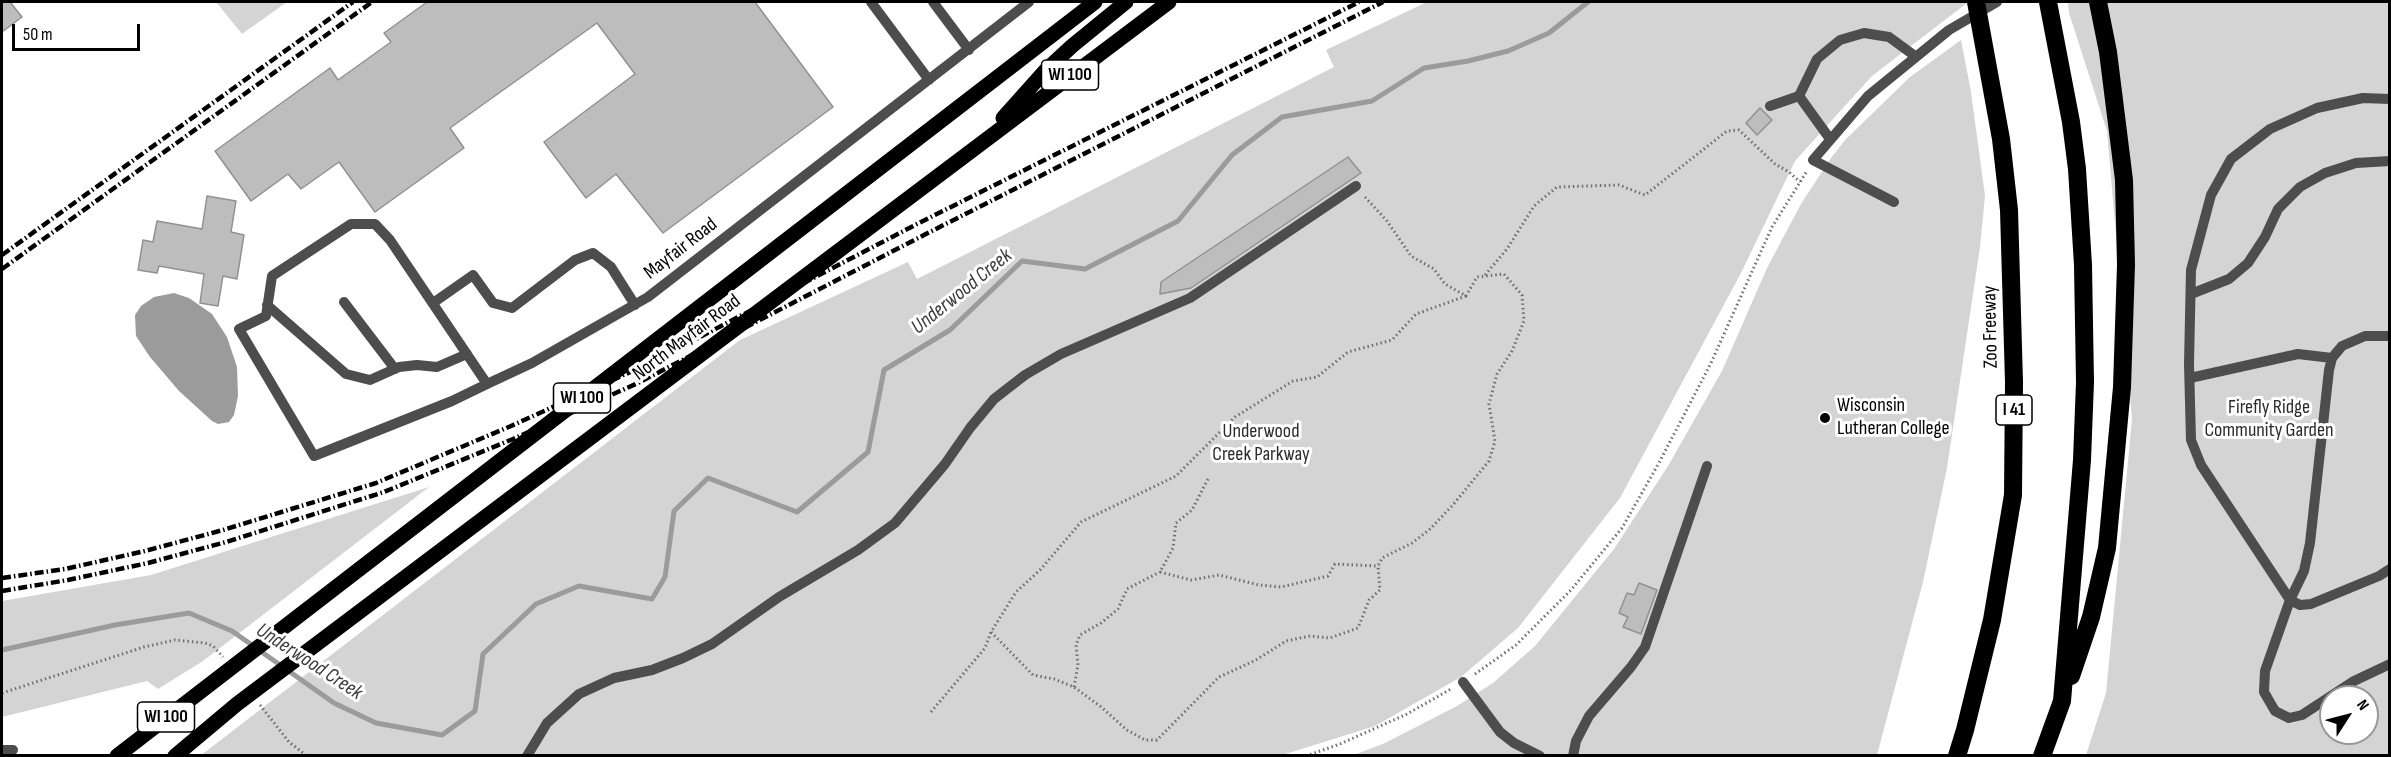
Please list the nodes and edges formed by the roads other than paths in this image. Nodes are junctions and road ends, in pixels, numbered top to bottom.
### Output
1 (871, 2) edge
2 (933, 2) edge
3 (1029, 2) edge
4 (1095, 2) edge
5 (1126, 2) edge
6 (1169, 2) edge
7 (1976, 2) edge
8 (1997, 2) edge
9 (2048, 2) edge
10 (2098, 2) edge
11 (969, 50) junction
12 (1915, 56) junction
13 (929, 80) junction
14 (1799, 96) junction
15 (2390, 99) edge
16 (1770, 106) dead end
17 (1830, 139) junction
18 (976, 146) junction
19 (2390, 161) edge
20 (1356, 186) road end
21 (1894, 202) dead end
22 (2191, 294) junction
23 (344, 302) dead end
24 (433, 303) junction
25 (267, 305) junction
26 (635, 305) junction
27 (2390, 336) edge
28 (467, 354) junction
29 (2332, 358) junction
30 (395, 369) junction
31 (2190, 378) junction
32 (488, 384) junction
33 (1707, 466) dead end
34 (2390, 569) edge
35 (2290, 600) junction
36 (2390, 664) edge
37 (1463, 682) road end
38 (2062, 700) junction
39 (2, 750) edge
40 (5, 756) edge
41 (117, 756) edge
42 (175, 756) edge
43 (527, 756) edge
44 (1540, 756) edge
45 (1574, 756) edge
46 (1957, 756) edge
47 (2042, 756) edge

1 - 13 street
2 - 11 street
3 - 11 street, Mayfair Road
4 - 41 main road, North Mayfair Road / WI 100
5 - 18 main road
6 - 18 main road, North Mayfair Road / WI 100
7 - 46 highway, Zoo Freeway / I 41
8 - 12 street
9 - 38 highway
10 - 38 highway
11 - 13 street, Mayfair Road
12 - 14 street
12 - 17 street
13 - 26 street, Mayfair Road
14 - 16 street
14 - 17 street
15 - 22 street
17 - 21 street
18 - 42 main road, North Mayfair Road / WI 100
19 - 22 street
20 - 43 street
22 - 31 street
23 - 30 street
24 - 25 street
24 - 26 street
24 - 28 street
25 - 30 street
25 - 32 street, Mayfair Road
26 - 32 street, Mayfair Road
27 - 29 street
28 - 30 street
28 - 32 street
29 - 31 street
29 - 35 street
31 - 35 street
33 - 45 street
34 - 35 street
35 - 36 street
37 - 44 street
38 - 47 highway
39 - 40 street

